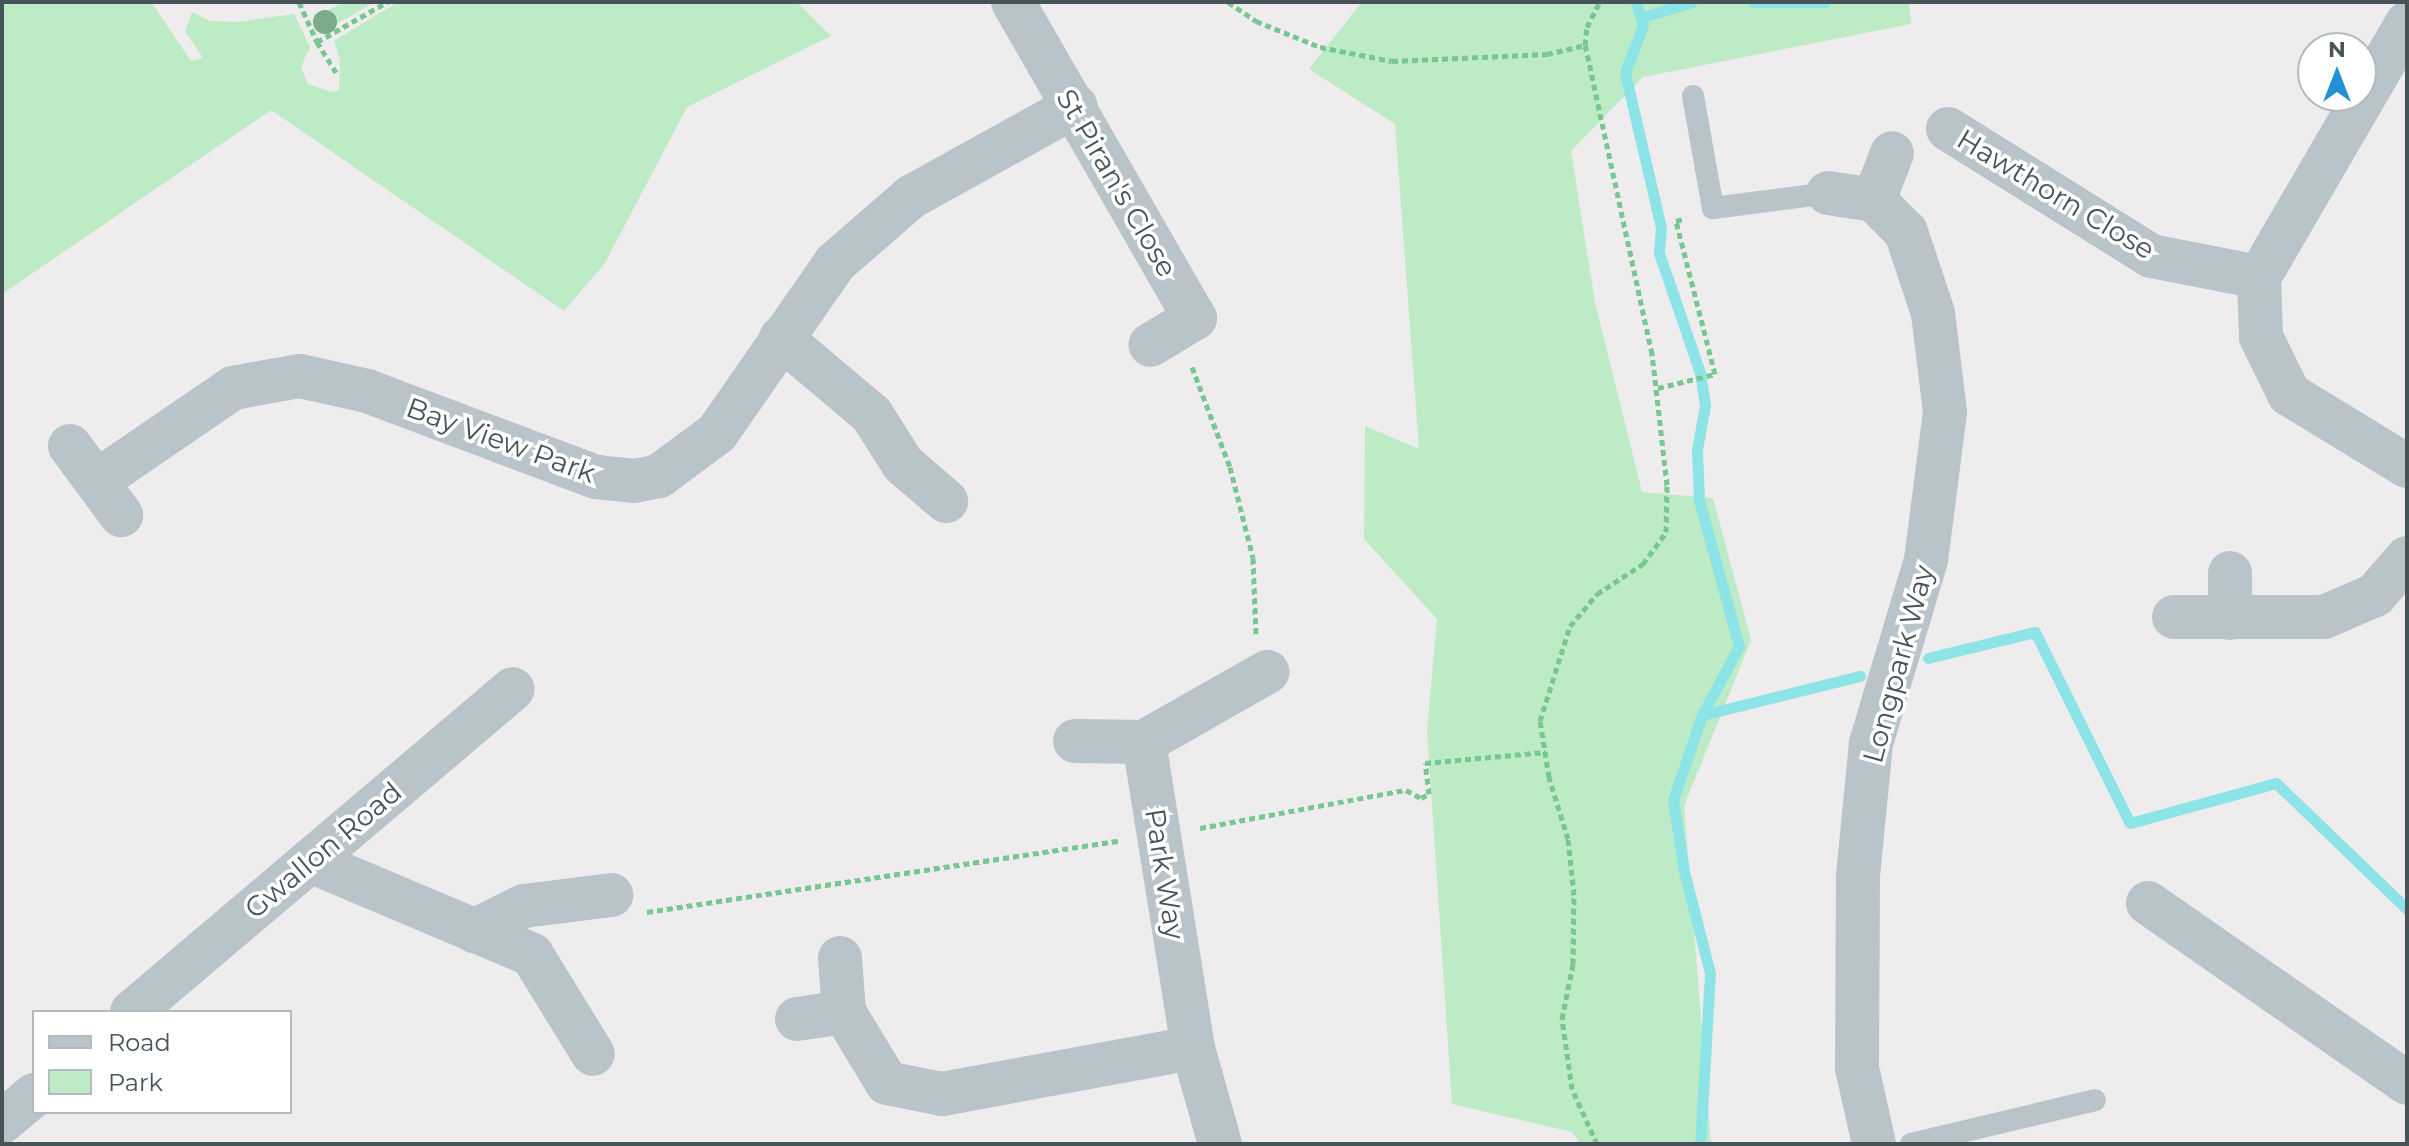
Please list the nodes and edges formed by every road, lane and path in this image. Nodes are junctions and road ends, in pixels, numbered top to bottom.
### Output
1 (299, 2) edge
2 (387, 2) edge
3 (1013, 2) edge
4 (1228, 2) edge
5 (1600, 2) edge
6 (2407, 23) edge
7 (317, 42) junction
8 (1585, 45) junction
9 (336, 72) dead end
10 (1693, 96) dead end
11 (1075, 106) junction
12 (1948, 129) dead end
13 (1892, 153) dead end
14 (1828, 193) joint
15 (1874, 200) junction
16 (1713, 208) junction
17 (2259, 277) junction
18 (1164, 337) joint
19 (781, 338) junction
20 (1658, 388) junction
21 (70, 446) dead end
22 (2407, 466) edge
23 (946, 501) dead end
24 (2407, 558) edge
25 (2230, 573) dead end
26 (2174, 617) dead end
27 (2230, 618) junction
28 (1267, 672) joint
29 (513, 689) dead end
30 (1075, 741) dead end
31 (1144, 742) junction
32 (1545, 752) junction
33 (1159, 835) junction
34 (310, 861) junction
35 (611, 895) joint
36 (2148, 903) dead end
37 (474, 931) junction
38 (840, 958) dead end
39 (134, 1010) edge
40 (844, 1012) junction
41 (797, 1019) dead end
42 (1193, 1048) junction
43 (593, 1054) dead end
44 (2407, 1083) edge
45 (32, 1097) edge
46 (2095, 1100) dead end
47 (2, 1122) edge
48 (1220, 1144) edge
49 (1597, 1144) edge
50 (1874, 1144) edge
51 (1911, 1144) edge

1 - 7 path
2 - 7 path
3 - 11 street, St Piran's Close
4 - 8 path
5 - 8 path
6 - 17 street
7 - 9 path
8 - 20 path
10 - 16 lane
11 - 18 street, St Piran's Close
11 - 19 street, Bay View Park
12 - 17 street, Hawthorn Close
13 - 15 street
14 - 15 street
14 - 16 lane
15 - 50 street, Longpark Way
16 - 20 path
17 - 22 street
18 - 28 path
19 - 21 street, Bay View Park
19 - 23 street
20 - 32 path
24 - 27 street
25 - 27 street
26 - 27 street
28 - 31 street
29 - 34 street, Gwallon Road
30 - 31 street
31 - 33 street, Park Way
32 - 33 path
32 - 49 path
33 - 35 path
33 - 42 street, Park Way
34 - 37 street
34 - 39 street, Gwallon Road
35 - 37 street
36 - 44 street
37 - 43 street
38 - 40 street
40 - 41 street
40 - 42 street
42 - 48 street, Park Way
45 - 47 street
46 - 51 lane

